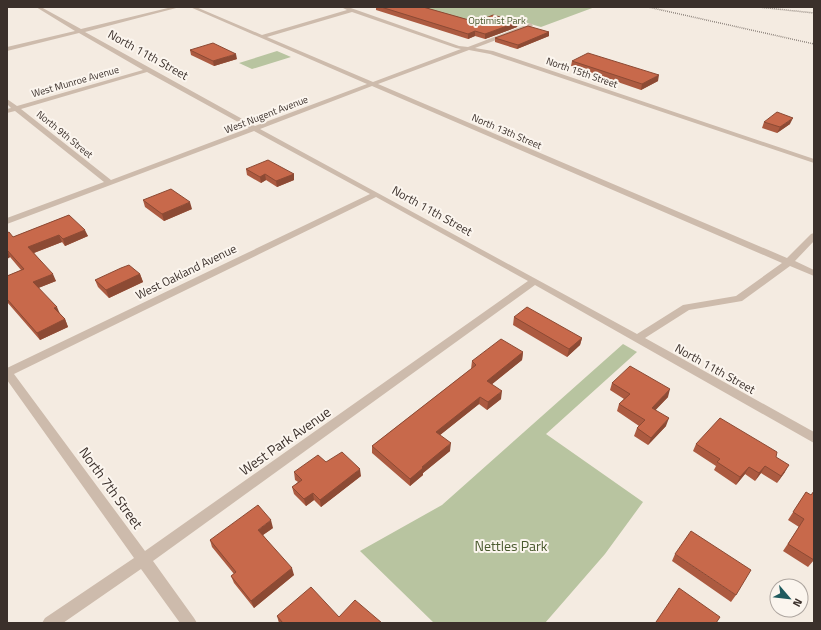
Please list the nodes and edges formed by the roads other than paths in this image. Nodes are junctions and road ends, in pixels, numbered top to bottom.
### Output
1 (38, 7) edge
2 (178, 7) edge
3 (192, 7) edge
4 (343, 7) edge
5 (363, 7) edge
6 (352, 10) junction
7 (531, 25) edge
8 (80, 31) junction
9 (260, 37) junction
10 (471, 48) junction
11 (7, 49) edge
12 (148, 70) junction
13 (372, 85) junction
14 (7, 101) edge
15 (16, 108) junction
16 (7, 111) edge
17 (257, 128) junction
18 (814, 161) edge
19 (110, 183) junction
20 (376, 194) junction
21 (7, 221) edge
22 (814, 236) edge
23 (788, 263) junction
24 (814, 274) edge
25 (535, 281) junction
26 (637, 339) junction
27 (7, 373) edge
28 (814, 438) edge
29 (142, 560) junction
30 (50, 623) edge
31 (189, 623) edge

1 - 8 street, North 11th Street
2 - 8 street
3 - 9 street, North 13th Street
4 - 6 street, North 15th Street
5 - 6 street
6 - 9 street
6 - 10 street, North 15th Street
7 - 10 street, West Nugent Avenue
8 - 11 street
8 - 12 street, North 11th Street
9 - 13 street, North 13th Street
10 - 13 street, West Nugent Avenue
10 - 18 street, North 15th Street
12 - 15 street, West Munroe Avenue
12 - 17 street, North 11th Street
13 - 17 street, West Nugent Avenue
13 - 23 street, North 13th Street
14 - 15 street, North 9th Street
15 - 16 street, West Munroe Avenue
15 - 19 street, North 9th Street
17 - 19 street, West Nugent Avenue
17 - 20 street, North 11th Street
19 - 21 street, West Nugent Avenue
20 - 25 street, North 11th Street
20 - 27 street, West Oakland Avenue
22 - 23 street
23 - 24 street, North 13th Street
23 - 26 street
25 - 26 street, North 11th Street
25 - 29 street, West Park Avenue
26 - 28 street, North 11th Street
27 - 29 street, North 7th Street
29 - 30 street, West Park Avenue
29 - 31 street, North 7th Street

